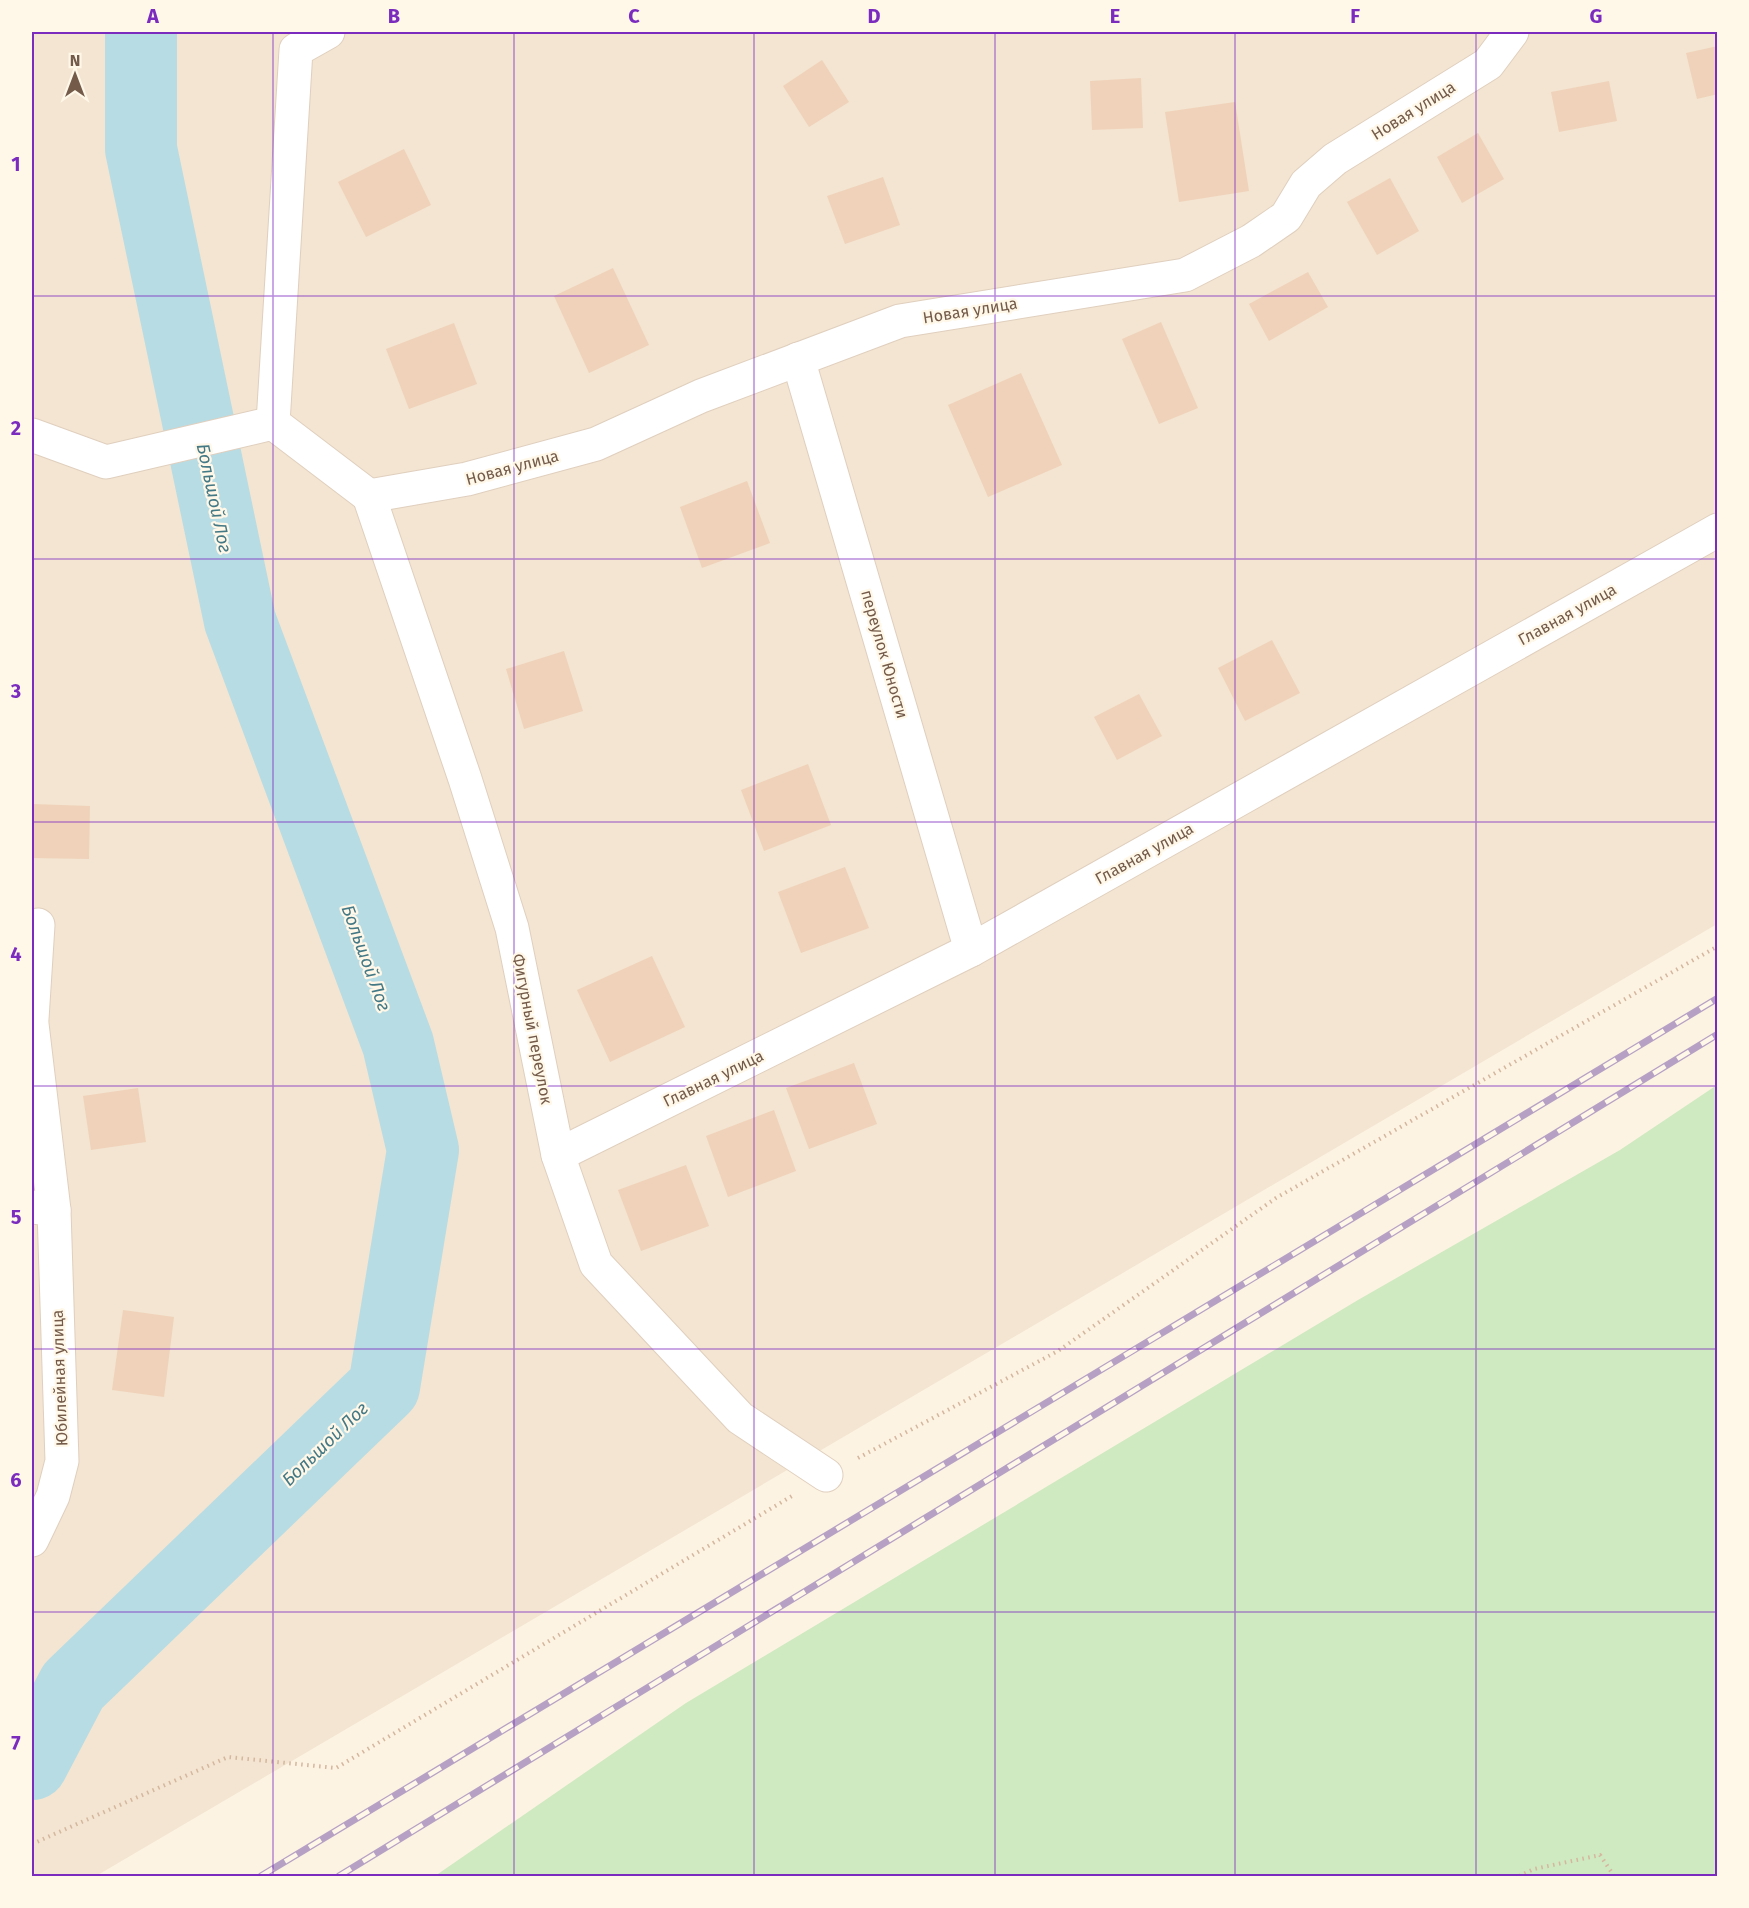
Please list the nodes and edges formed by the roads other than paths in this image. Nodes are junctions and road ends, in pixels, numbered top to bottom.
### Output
1 (328, 32) edge
2 (1512, 32) edge
3 (294, 41) edge
4 (798, 359) junction
5 (273, 423) junction
6 (32, 435) edge
7 (369, 496) junction
8 (1718, 530) edge
9 (38, 925) dead end
10 (971, 950) junction
11 (32, 1019) edge
12 (32, 1024) edge
13 (558, 1155) junction
14 (43, 1209) edge
15 (826, 1475) road end
16 (32, 1540) edge

1 - 3 street
2 - 4 street, Новая улица
3 - 5 street
4 - 7 street, Новая улица
4 - 10 street, переулок Юности
5 - 6 street
5 - 7 street
7 - 13 street, Фигурный переулок
8 - 10 street, Главная улица
9 - 11 street
10 - 13 street, Главная улица
12 - 14 street, Юбилейная улица
13 - 15 street, Фигурный переулок
14 - 16 street, Юбилейная улица

